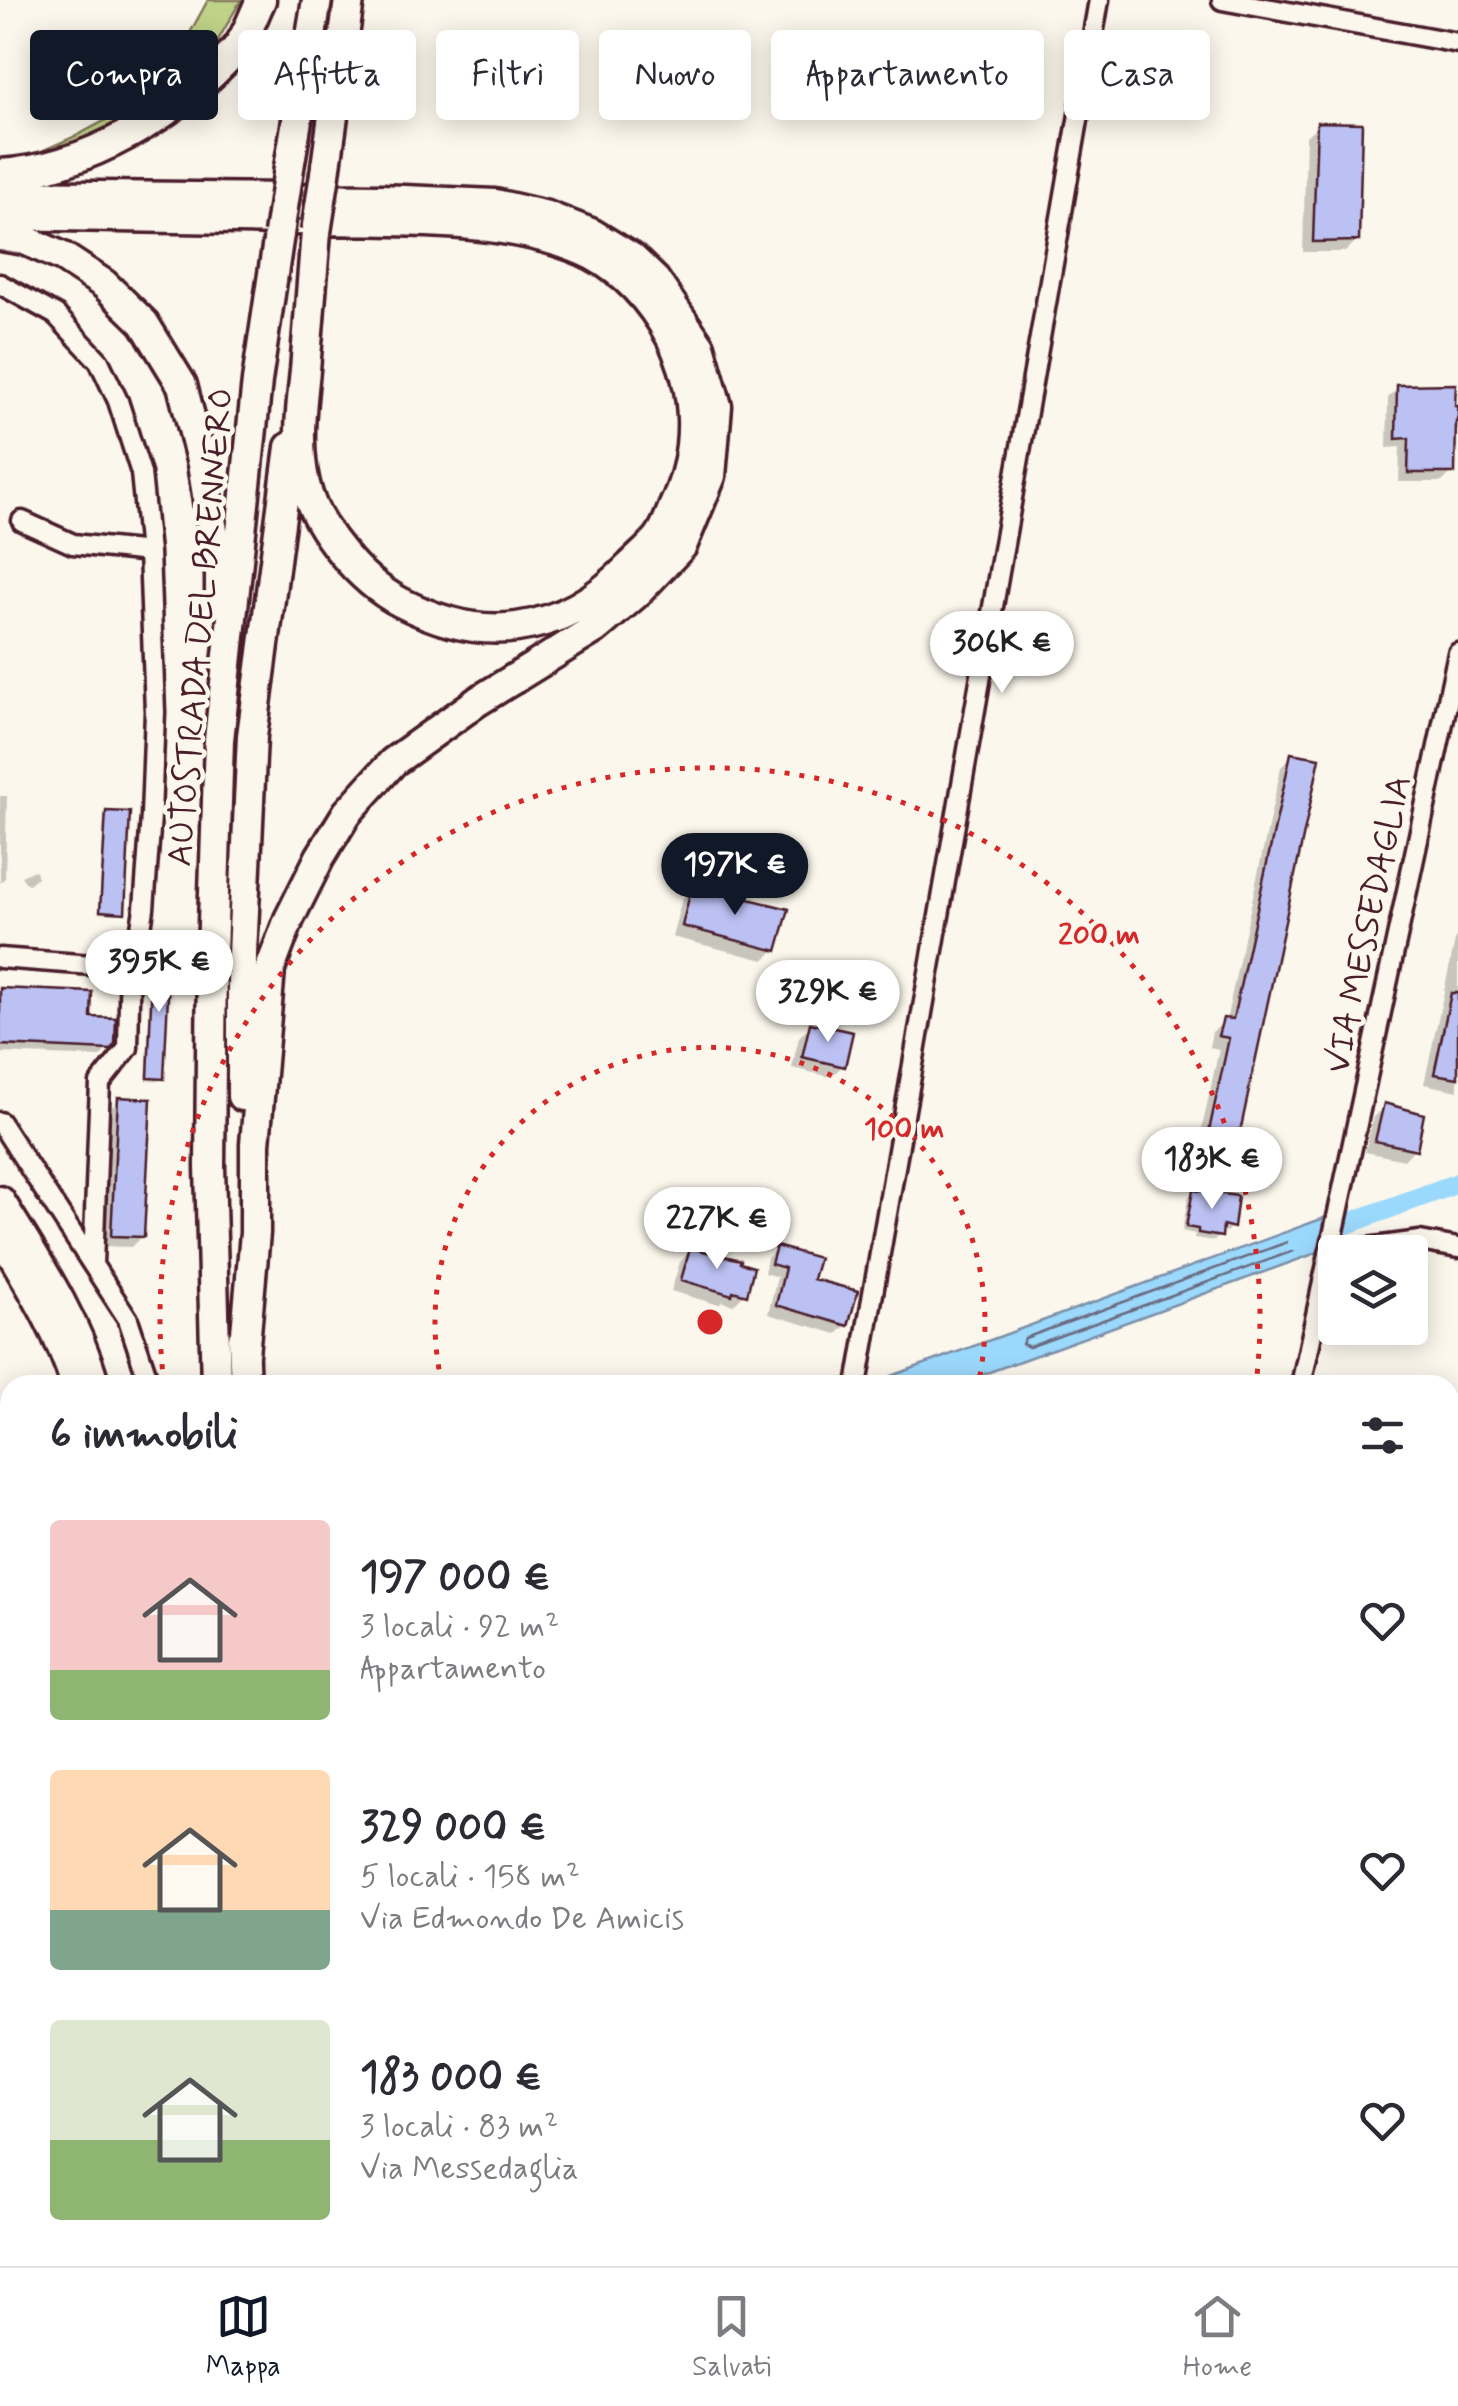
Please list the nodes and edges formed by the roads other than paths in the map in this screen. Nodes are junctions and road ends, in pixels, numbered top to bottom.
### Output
1 (260, 0) edge
2 (316, 0) edge
3 (349, 0) edge
4 (1099, 0) edge
5 (1222, 0) edge
6 (1458, 43) edge
7 (0, 174) edge
8 (0, 194) edge
9 (0, 215) edge
10 (316, 232) junction
11 (0, 236) edge
12 (0, 284) edge
13 (22, 521) dead end
14 (150, 552) junction
15 (1458, 653) edge
16 (219, 740) junction
17 (130, 957) junction
18 (0, 958) edge
19 (0, 1122) edge
20 (0, 1201) edge
21 (0, 1234) edge
22 (1333, 1235) edge
23 (1428, 1242) edge
24 (1458, 1248) edge
25 (93, 1264) junction
26 (1318, 1304) edge
27 (244, 1355) junction
28 (72, 1375) edge
29 (93, 1375) edge
30 (148, 1375) edge
31 (216, 1375) edge
32 (245, 1375) edge
33 (860, 1375) edge
34 (1303, 1375) edge

1 - 7 highway
2 - 16 highway, AUTOSTRADA DEL BRENNERO, bridge
3 - 10 highway, AUTOSTRADA DEL BRENNERO, bridge
4 - 33 street
5 - 6 street
8 - 27 highway
9 - 10 highway
10 - 27 highway, AUTOSTRADA DEL BRENNERO
11 - 16 highway
12 - 14 street
13 - 14 street
14 - 17 street
15 - 22 street, VIA MESSEDAGLIA
16 - 31 highway, AUTOSTRADA DEL BRENNERO
17 - 18 street
17 - 25 street
19 - 25 street
20 - 29 highway
21 - 28 highway
23 - 24 street
25 - 30 street
26 - 34 street, VIA MESSEDAGLIA
27 - 32 highway, AUTOSTRADA DEL BRENNERO

